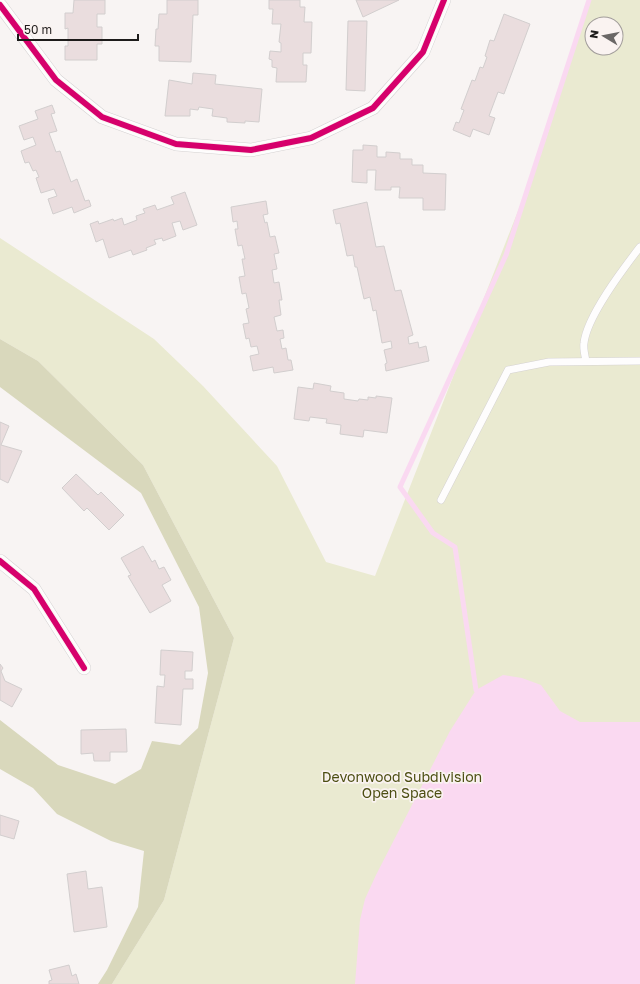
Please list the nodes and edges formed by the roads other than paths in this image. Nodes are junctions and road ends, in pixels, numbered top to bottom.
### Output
1 (444, 0) edge
2 (0, 5) edge
3 (640, 248) edge
4 (586, 361) junction
5 (640, 361) edge
6 (441, 500) dead end
7 (0, 561) edge
8 (84, 668) dead end

1 - 2 street
3 - 4 lane
4 - 5 lane
4 - 6 lane
7 - 8 street

